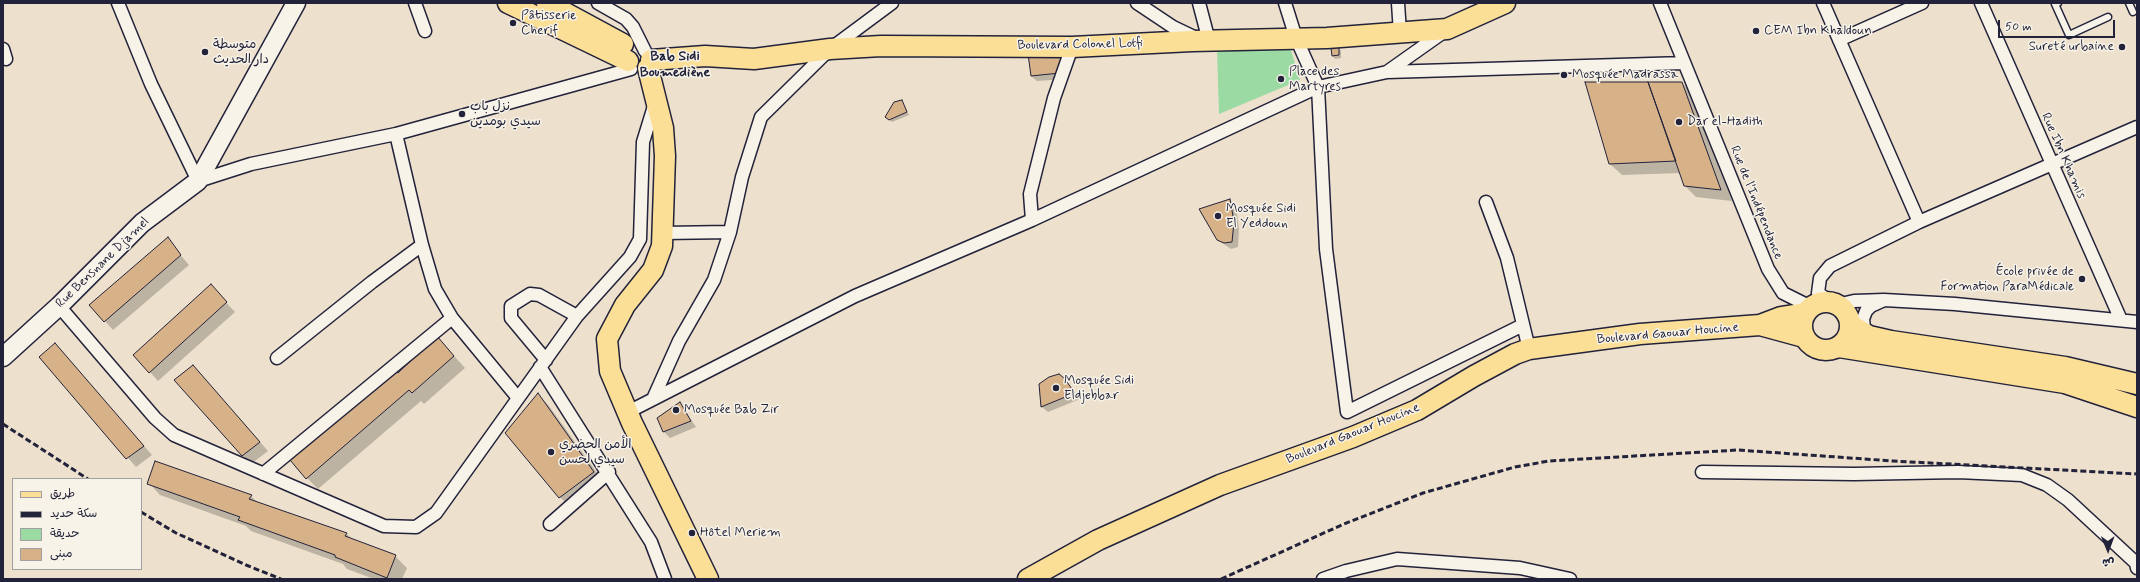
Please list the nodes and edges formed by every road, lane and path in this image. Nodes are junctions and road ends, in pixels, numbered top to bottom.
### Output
1 (118, 3) edge
2 (296, 3) edge
3 (415, 3) edge
4 (508, 3) edge
5 (547, 3) edge
6 (598, 3) edge
7 (892, 3) edge
8 (1137, 3) edge
9 (1199, 3) edge
10 (1285, 3) edge
11 (1398, 3) edge
12 (1505, 3) edge
13 (1660, 3) edge
14 (1823, 3) edge
15 (1922, 3) edge
16 (1981, 3) edge
17 (2058, 3) edge
18 (2129, 3) edge
19 (2132, 12) dead end
20 (2108, 17) dead end
21 (1447, 29) junction
22 (425, 31) dead end
23 (1400, 32) junction
24 (1296, 38) junction
25 (1839, 40) junction
26 (1205, 41) junction
27 (1072, 47) junction
28 (830, 49) junction
29 (640, 60) junction
30 (1684, 63) junction
31 (1387, 72) junction
32 (1318, 87) junction
33 (656, 102) junction
34 (2137, 127) edge
35 (396, 134) junction
36 (2051, 163) junction
37 (198, 181) junction
38 (1486, 202) dead end
39 (1032, 220) junction
40 (1919, 222) junction
41 (730, 232) junction
42 (663, 233) junction
43 (422, 245) junction
44 (1884, 300) junction
45 (1837, 305) junction
46 (59, 306) junction
47 (1808, 310) junction
48 (577, 316) junction
49 (452, 318) junction
50 (2121, 320) junction
51 (2137, 322) edge
52 (1523, 325) junction
53 (1760, 325) junction
54 (1851, 325) junction
55 (1869, 336) junction
56 (1804, 337) junction
57 (1839, 347) junction
58 (1529, 349) junction
59 (3, 357) edge
60 (277, 358) dead end
61 (543, 363) junction
62 (2137, 384) edge
63 (518, 398) junction
64 (653, 400) junction
65 (2137, 407) edge
66 (628, 412) junction
67 (609, 472) junction
68 (1702, 472) dead end
69 (263, 474) junction
70 (550, 524) dead end
71 (2137, 564) edge
72 (665, 579) edge
73 (708, 579) edge
74 (1028, 579) edge
75 (1323, 579) edge
76 (1570, 579) edge

1 - 37 street
2 - 37 main road, Rue Bensnane Djamel
3 - 22 street
4 - 29 main road
5 - 29 main road
6 - 29 street
7 - 28 street
8 - 26 street
9 - 26 street
10 - 24 street
11 - 23 street
12 - 21 main road, Boulevard Colonel Lotfi
13 - 30 street, Rue de l'Indépendance
14 - 25 street
15 - 25 street
16 - 36 street, Rue Ibn Khamis
17 - 20 lane
18 - 19 lane
21 - 23 main road, Boulevard Colonel Lotfi
21 - 31 street
23 - 24 main road, Boulevard Colonel Lotfi
24 - 26 main road, Boulevard Colonel Lotfi
24 - 32 street
25 - 40 street
26 - 27 main road, Boulevard Colonel Lotfi
27 - 28 main road, Boulevard Colonel Lotfi
27 - 39 street
28 - 29 main road, Boulevard Colonel Lotfi
28 - 41 street
29 - 33 main road
29 - 35 street
30 - 31 street
30 - 47 street, Rue de l'Indépendance
31 - 32 street
32 - 39 street
32 - 52 street
33 - 42 main road
33 - 48 street
34 - 36 street
35 - 37 street
35 - 43 street
36 - 40 street
36 - 50 street, Rue Ibn Khamis
37 - 46 main road, Rue Bensnane Djamel
38 - 52 street
39 - 64 street
40 - 45 street
41 - 42 street
41 - 64 street
42 - 66 main road
43 - 49 street
43 - 60 street
44 - 45 street
44 - 50 street
44 - 55 street
45 - 47 main road
45 - 54 main road
46 - 59 main road, Rue Bensnane Djamel
46 - 69 street
47 - 53 main road
47 - 56 main road
48 - 61 street
48 - 61 street
49 - 63 street
49 - 69 street
50 - 51 street
52 - 58 street
53 - 56 main road
53 - 58 main road, Boulevard Gaouar Houcine
54 - 55 main road
54 - 57 main road
55 - 62 main road
56 - 57 main road
57 - 65 main road
58 - 74 main road, Boulevard Gaouar Houcine
61 - 63 street
61 - 67 street
63 - 69 street
64 - 66 street
66 - 73 main road
67 - 70 street
67 - 72 street
68 - 71 street
75 - 76 street

